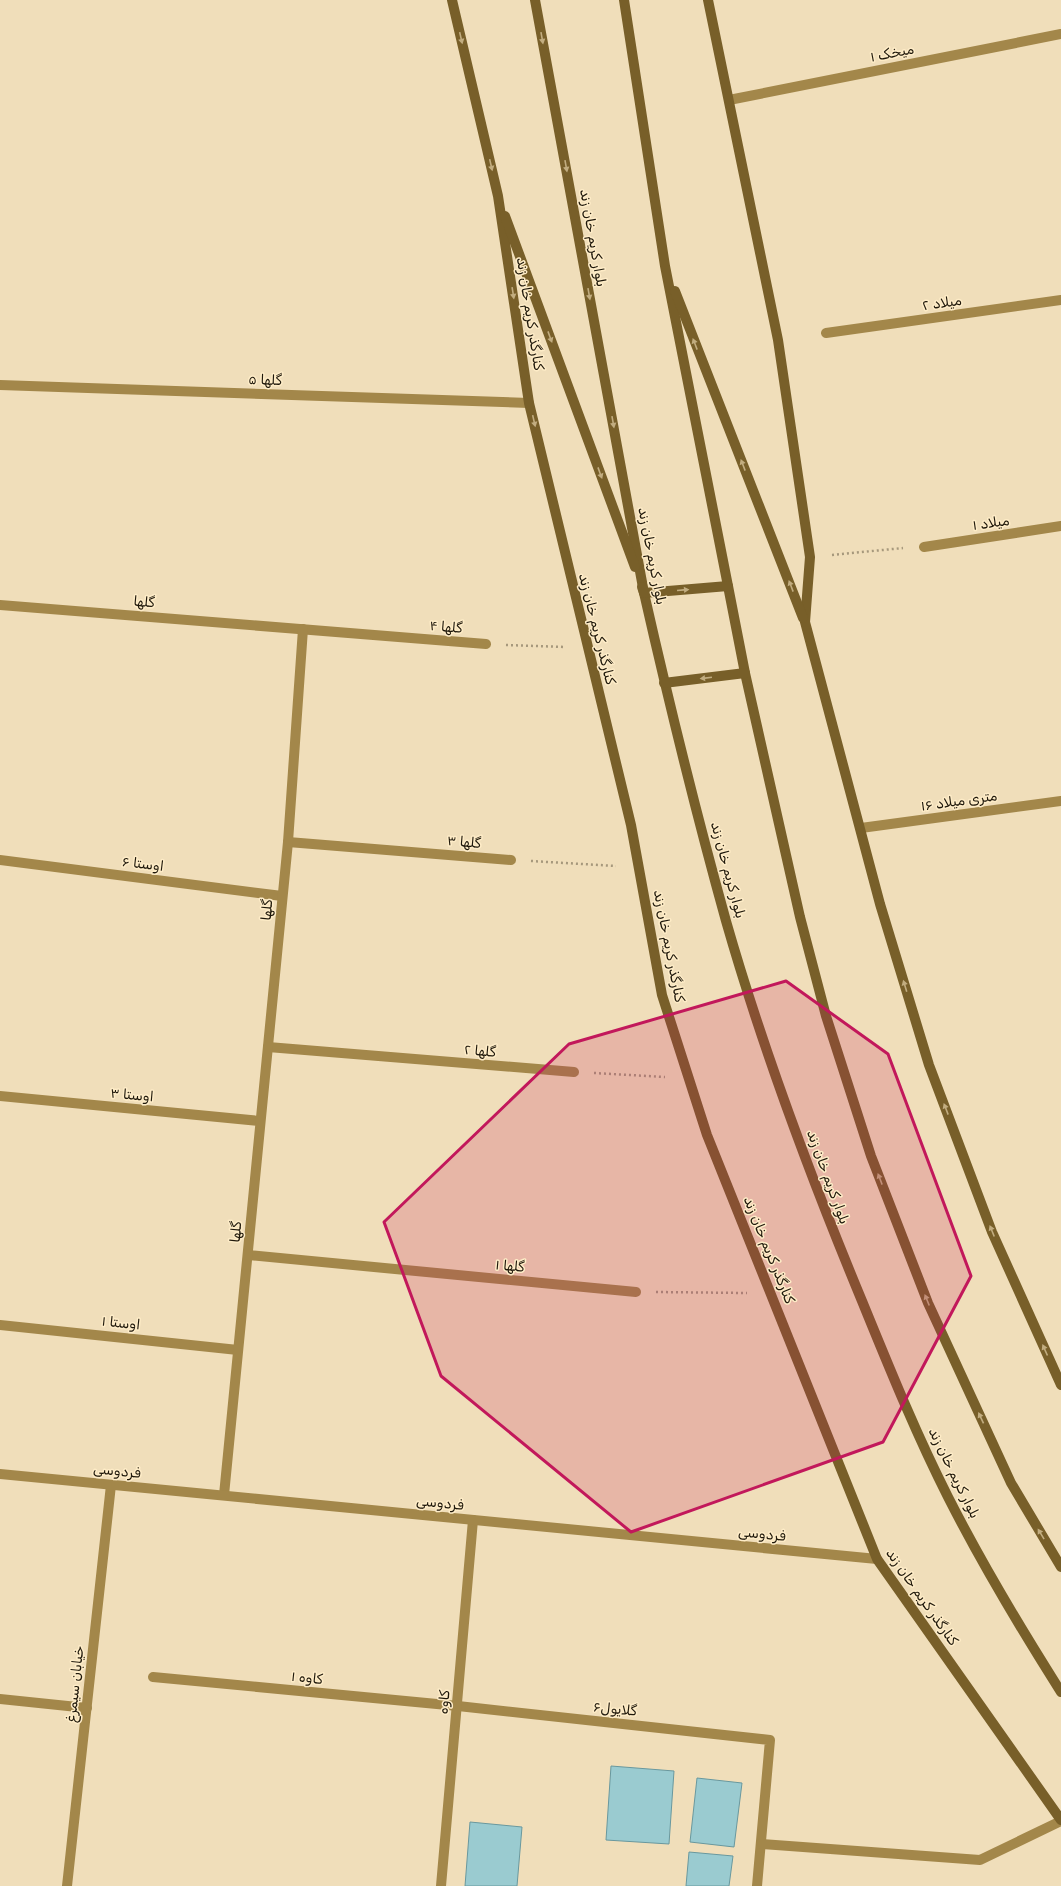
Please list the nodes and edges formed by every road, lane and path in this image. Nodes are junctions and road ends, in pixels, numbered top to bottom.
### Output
1 (452, 0) edge
2 (535, 0) edge
3 (624, 0) edge
4 (708, 0) edge
5 (1061, 34) edge
6 (729, 100) junction
7 (498, 196) junction
8 (665, 266) junction
9 (1061, 300) edge
10 (826, 334) dead end
11 (0, 385) edge
12 (529, 403) junction
13 (1061, 526) edge
14 (924, 546) joint
15 (810, 557) junction
16 (728, 586) junction
17 (644, 593) junction
18 (0, 605) edge
19 (805, 622) junction
20 (303, 629) junction
21 (486, 644) joint
22 (588, 647) junction
23 (745, 673) junction
24 (664, 683) junction
25 (1061, 802) edge
26 (861, 828) junction
27 (288, 842) junction
28 (0, 860) edge
29 (510, 860) joint
30 (639, 868) junction
31 (282, 896) junction
32 (268, 1048) junction
33 (574, 1072) joint
34 (690, 1078) junction
35 (0, 1096) edge
36 (260, 1121) junction
37 (248, 1255) junction
38 (636, 1292) joint
39 (771, 1293) junction
40 (0, 1325) edge
41 (238, 1350) junction
42 (1061, 1385) edge
43 (0, 1474) edge
44 (111, 1485) junction
45 (224, 1496) junction
46 (473, 1520) junction
47 (877, 1559) junction
48 (1061, 1567) edge
49 (153, 1677) dead end
50 (1061, 1692) edge
51 (0, 1698) edge
52 (458, 1706) junction
53 (87, 1708) junction
54 (1061, 1821) edge
55 (761, 1844) junction
56 (67, 1886) edge
57 (441, 1886) edge
58 (757, 1886) edge

1 -> 7 main road, کنارگذر کریم خان زند
2 -> 17 main road, بلوار کریم خان زند
3 - 8 main road
4 - 6 main road
5 - 6 street, میخک ۱
6 - 15 main road
7 -> 12 main road, کنارگذر کریم خان زند
7 -> 17 main road
8 - 16 main road
19 -> 8 main road
9 - 10 street, میلاد ۲
11 - 12 street, گلها ۵
12 -> 22 main road, کنارگذر کریم خان زند
13 - 14 street, میلاد ۱
14 - 15 path
15 - 19 main road
17 -> 16 main road
16 - 23 main road
17 - 24 main road, بلوار کریم خان زند
18 - 20 street, گلها
19 - 26 main road
20 - 21 street, گلها ۴
20 - 27 street, گلها
21 - 22 path
22 - 30 main road, کنارگذر کریم خان زند
23 -> 24 main road
48 -> 23 main road
24 - 50 main road, بلوار کریم خان زند
25 - 26 street, ۱۶ متری میلاد
42 -> 26 main road
27 - 29 street, گلها ۳
27 - 31 street, گلها
28 - 31 street, اوستا ۶
29 - 30 path
30 - 34 main road, کنارگذر کریم خان زند
31 - 32 street, گلها
32 - 33 street, گلها ۲
32 - 36 street, گلها
33 - 34 path
34 - 39 main road, کنارگذر کریم خان زند
35 - 36 street, اوستا ۳
36 - 37 street, گلها
37 - 38 street, گلها ۱
37 - 41 street, گلها
38 - 39 path
39 - 47 main road, کنارگذر کریم خان زند
40 - 41 street, اوستا ۱
41 - 45 street, گلها
43 - 44 street, فردوسی
44 - 45 street, فردوسی
44 - 53 street, خیابان سیمرغ
45 - 46 street, فردوسی
46 - 47 street, فردوسی
46 - 52 street, کاوه
47 - 54 main road, کنارگذر کریم خان زند
49 - 52 street, کاوه ۱
51 - 53 street
52 - 55 street, گلایول۶
52 - 57 street, کاوه
53 - 56 street, خیابان سیمرغ
54 - 55 street
55 - 58 street

